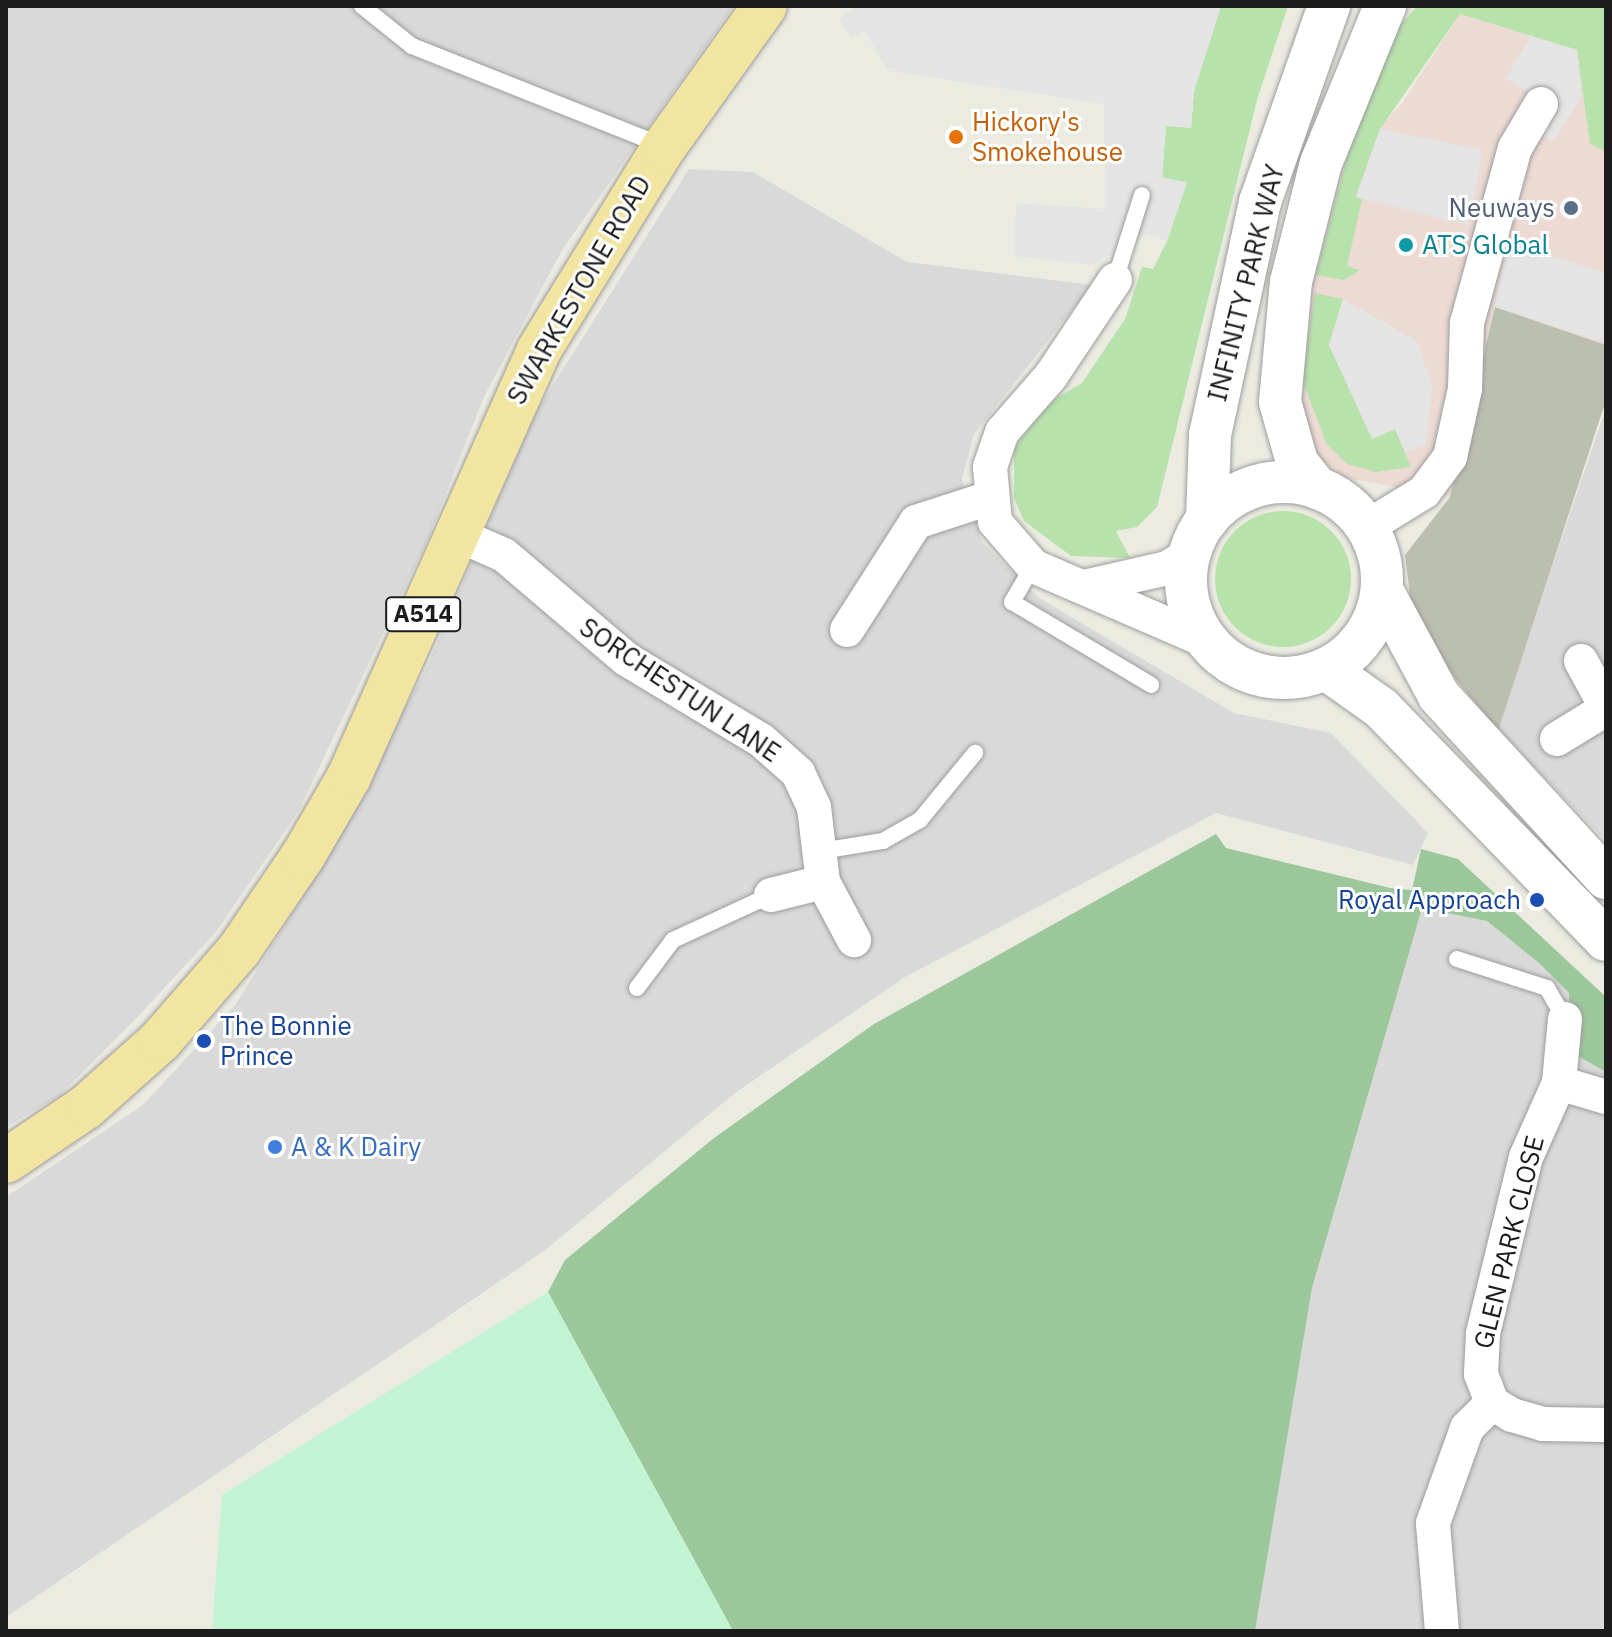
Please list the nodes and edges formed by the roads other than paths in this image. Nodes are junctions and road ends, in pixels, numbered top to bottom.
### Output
1 (362, 6) edge
2 (765, 6) edge
3 (1329, 6) edge
4 (1385, 6) edge
5 (1541, 104) dead end
6 (664, 147) junction
7 (1142, 195) dead end
8 (1115, 280) joint
9 (1317, 488) junction
10 (990, 498) junction
11 (1367, 527) junction
12 (456, 534) junction
13 (1198, 537) junction
14 (1033, 566) junction
15 (1088, 586) junction
16 (1382, 590) junction
17 (847, 630) dead end
18 (1209, 642) junction
19 (1581, 661) dead end
20 (1326, 669) junction
21 (1151, 685) dead end
22 (1606, 708) edge
23 (1557, 739) dead end
24 (975, 753) dead end
25 (822, 866) junction
26 (1606, 878) edge
27 (771, 895) joint
28 (854, 940) dead end
29 (1606, 940) edge
30 (1457, 959) dead end
31 (637, 988) dead end
32 (1565, 1019) joint
33 (1559, 1083) junction
34 (1606, 1097) edge
35 (6, 1161) edge
36 (1492, 1403) junction
37 (1606, 1425) edge
38 (1442, 1631) edge

1 - 6 lane
2 - 6 main road, SWARKESTONE ROAD / A514
3 - 13 street, INFINITY PARK WAY
4 - 9 street, INFINITY PARK WAY
5 - 11 street
6 - 12 main road, SWARKESTONE ROAD / A514
7 - 8 lane
8 - 10 street
9 - 11 street
9 - 13 street
10 - 14 street
10 - 17 street
11 - 16 street
12 - 25 street, SORCHESTUN LANE
12 - 35 main road, SWARKESTONE ROAD / A514
13 - 15 street
13 - 18 street
14 - 15 street
14 - 21 lane
15 - 18 street
16 - 20 street
16 - 26 street
18 - 20 street
19 - 22 street
20 - 29 street
22 - 23 street
24 - 25 lane
25 - 27 street
25 - 28 street, SORCHESTUN LANE
27 - 31 lane
30 - 32 lane
32 - 33 street, GLEN PARK CLOSE
33 - 34 street
33 - 36 street, GLEN PARK CLOSE
36 - 37 street
36 - 38 street

